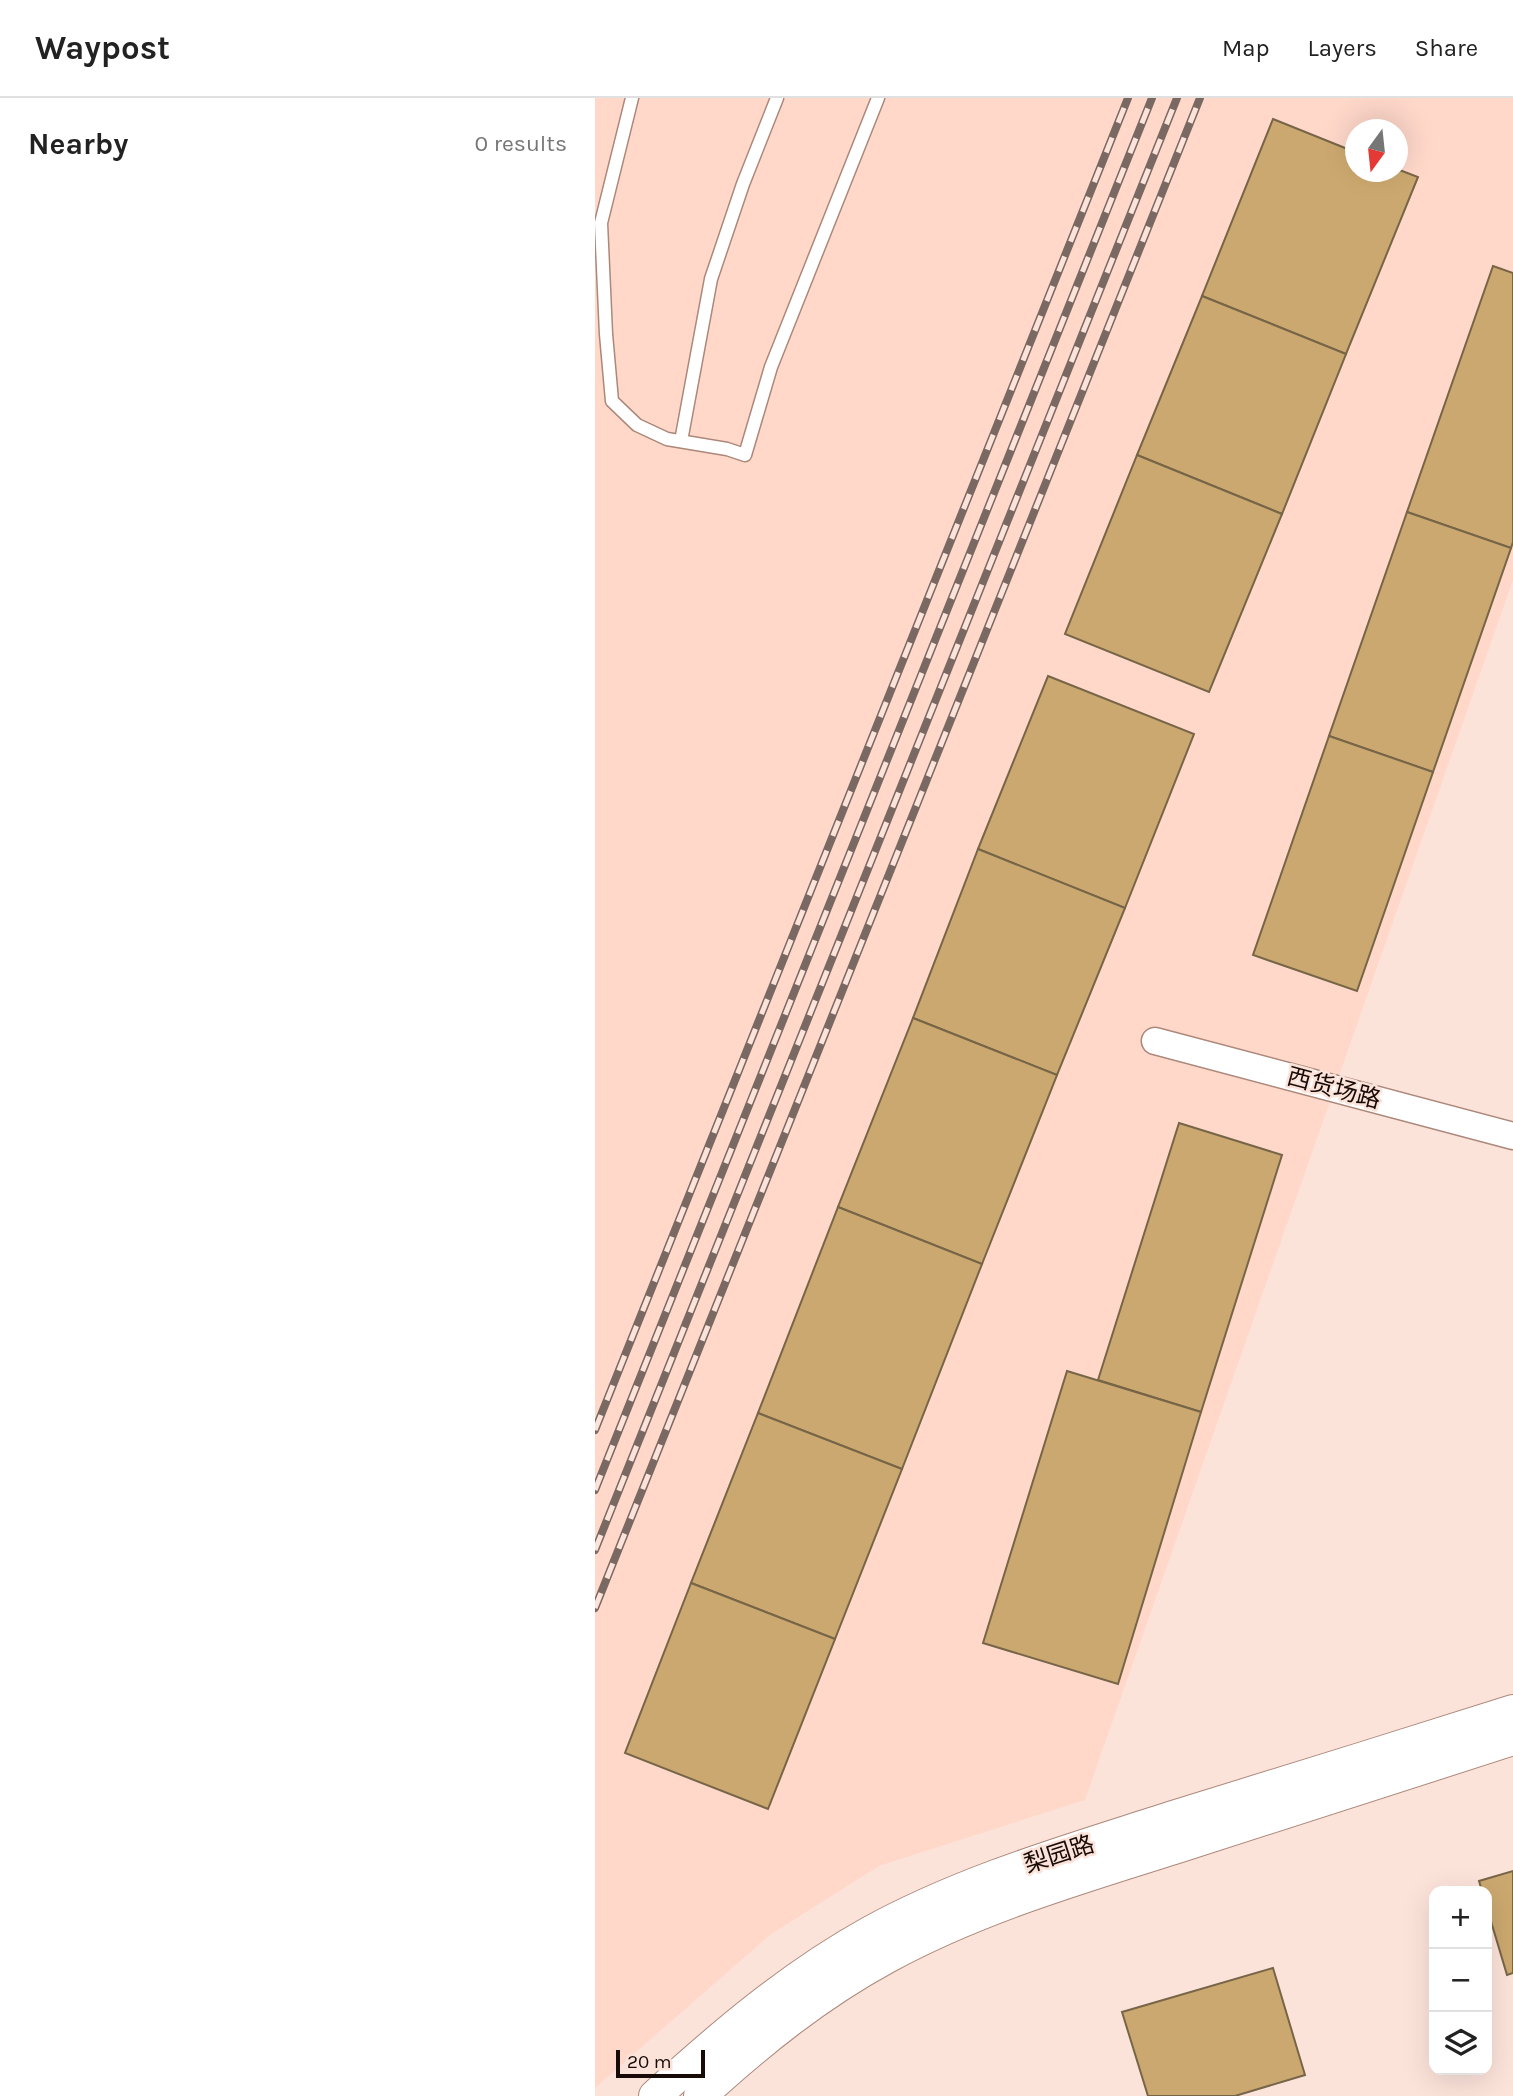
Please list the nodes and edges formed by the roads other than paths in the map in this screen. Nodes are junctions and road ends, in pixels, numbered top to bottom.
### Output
1 (632, 98) edge
2 (777, 98) edge
3 (878, 98) edge
4 (681, 441) junction
5 (1155, 1041) dead end
6 (1513, 1136) edge
7 (1513, 1711) edge
8 (1513, 1740) edge
9 (655, 2096) edge
10 (700, 2096) edge

1 - 4 lane
2 - 4 lane
3 - 4 lane
5 - 6 street, 西货场路
7 - 9 street, 梨园路
8 - 10 street, 梨园路

